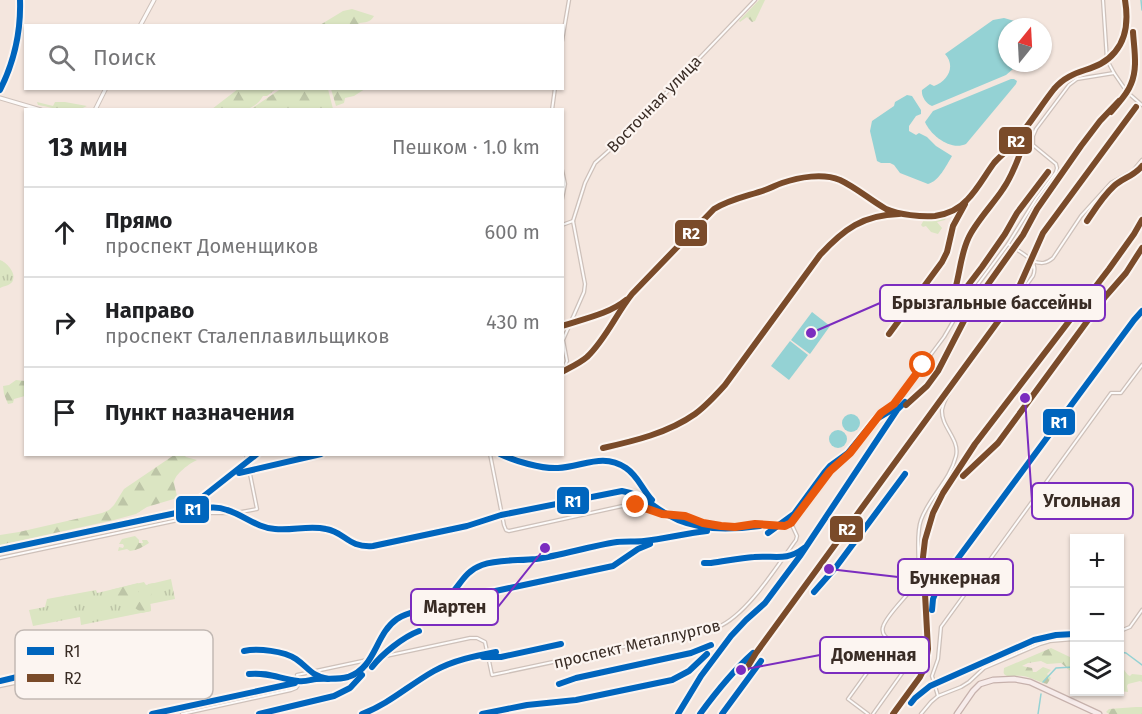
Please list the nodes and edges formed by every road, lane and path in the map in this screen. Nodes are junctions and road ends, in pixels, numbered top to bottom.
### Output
1 (154, 0) edge
2 (569, 0) edge
3 (755, 0) edge
4 (1103, 0) edge
5 (141, 24) edge
6 (564, 29) edge
7 (1114, 73) junction
8 (105, 90) edge
9 (555, 90) edge
10 (0, 98) edge
11 (1142, 105) edge
12 (34, 108) edge
13 (96, 108) edge
14 (552, 108) edge
15 (1142, 110) edge
16 (1142, 160) edge
17 (573, 221) junction
18 (564, 224) edge
19 (1008, 244) junction
20 (1032, 261) junction
21 (564, 338) edge
22 (564, 345) edge
23 (1142, 365) edge
24 (564, 367) edge
25 (246, 456) edge
26 (490, 456) edge
27 (791, 523) junction
28 (0, 558) edge
29 (1142, 610) edge
30 (1124, 629) edge
31 (1070, 639) edge
32 (890, 641) junction
33 (15, 683) edge
34 (0, 686) edge
35 (938, 696) junction
36 (182, 714) edge
37 (868, 714) edge
38 (873, 714) edge
39 (921, 714) edge
40 (957, 714) edge
41 (1099, 714) edge

1 - 5 street
2 - 6 street
3 - 17 street, Восточная улица
4 - 7 street
7 - 11 street
7 - 19 street
8 - 13 street
9 - 14 street
10 - 12 street
11 - 15 street
16 - 20 street
17 - 18 street
17 - 21 street
19 - 20 street
19 - 27 street
20 - 32 street
22 - 24 street
23 - 35 street
25 - 28 street
26 - 27 street
27 - 36 street, проспект Металлургов
29 - 30 street
31 - 35 street
32 - 37 street
32 - 38 street
33 - 34 street
35 - 39 street
40 - 41 main road

